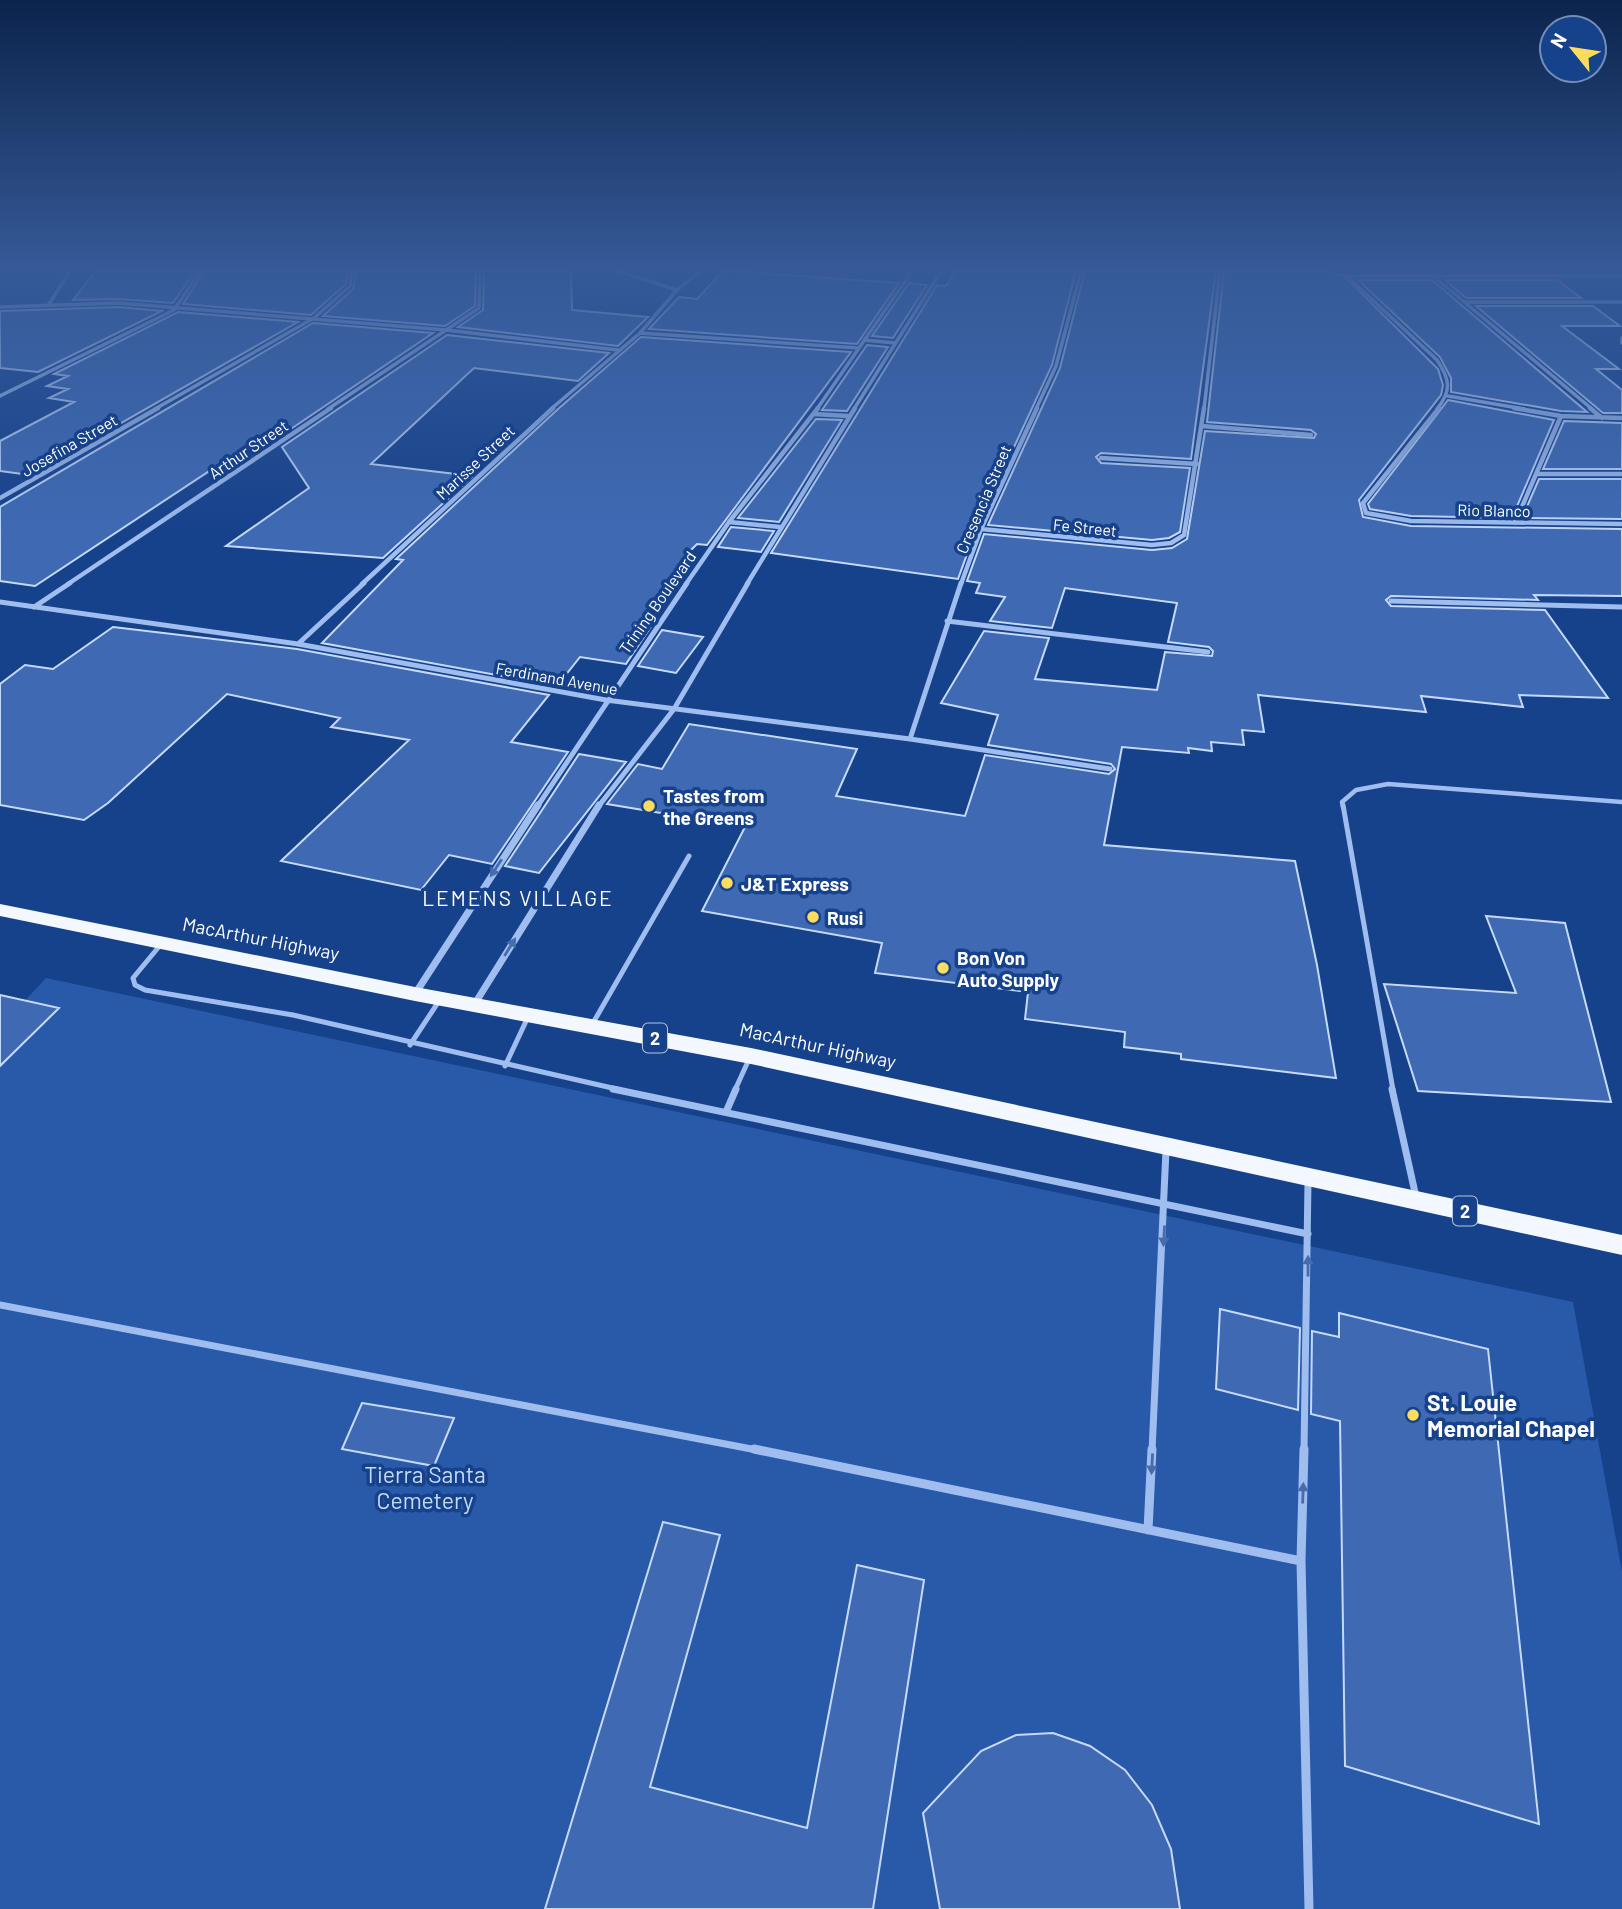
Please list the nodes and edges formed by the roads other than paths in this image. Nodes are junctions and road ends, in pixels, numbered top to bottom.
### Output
1 (73, 360) edge
2 (241, 360) edge
3 (401, 360) edge
4 (607, 360) edge
5 (850, 360) edge
6 (884, 360) edge
7 (1058, 360) edge
8 (1210, 360) edge
9 (1437, 360) edge
10 (1535, 360) edge
11 (0, 396) edge
12 (1448, 396) junction
13 (814, 414) junction
14 (848, 416) junction
15 (1561, 416) junction
16 (1602, 418) junction
17 (1622, 418) edge
18 (1202, 426) junction
19 (1311, 435) dead end
20 (1101, 458) dead end
21 (1197, 464) junction
22 (1536, 474) junction
23 (1622, 474) edge
24 (0, 498) edge
25 (729, 522) junction
26 (1515, 523) junction
27 (1622, 524) edge
28 (780, 527) junction
29 (981, 529) junction
30 (1391, 601) dead end
31 (0, 602) edge
32 (34, 607) junction
33 (1622, 607) edge
34 (947, 621) junction
35 (298, 644) junction
36 (1208, 652) dead end
37 (606, 700) junction
38 (674, 709) junction
39 (909, 739) junction
40 (1110, 769) dead end
41 (1622, 802) edge
42 (689, 856) dead end
43 (0, 910) edge
44 (162, 943) junction
45 (415, 994) junction
46 (440, 999) junction
47 (474, 1005) junction
48 (529, 1014) junction
49 (591, 1026) junction
50 (410, 1045) junction
51 (751, 1056) junction
52 (505, 1066) junction
53 (726, 1112) junction
54 (1166, 1144) junction
55 (1308, 1175) junction
56 (1417, 1200) junction
57 (1165, 1205) junction
58 (1308, 1234) junction
59 (1622, 1245) edge
60 (0, 1305) edge
61 (1148, 1530) junction
62 (1301, 1561) junction
63 (1309, 1909) edge

1 - 11 street
2 - 24 street, Josefina Street
3 - 32 street, Arthur Street
4 - 35 street, Marisse Street
5 - 13 street, Trining Boulevard
6 - 14 street
7 - 29 street, Cresencia Street
8 - 18 street
9 - 12 street
10 - 16 street
12 - 15 street
12 - 26 street, Rio Blanco
13 - 14 street
13 - 25 street, Trining Boulevard
14 - 28 street
15 - 16 street
15 - 22 street
16 - 17 street
18 - 19 street
18 - 21 street
20 - 21 street
21 - 29 street, Fe Street
22 - 23 street
22 - 26 street
25 - 28 street
25 - 37 street, Trining Boulevard
26 - 27 street, Rio Blanco
28 - 38 street
29 - 34 street, Cresencia Street
30 - 33 street
31 - 32 street, Ferdinand Avenue
32 - 35 street, Ferdinand Avenue
34 - 36 street
34 - 39 street, Cresencia Street
35 - 37 street, Ferdinand Avenue
37 - 38 street, Ferdinand Avenue
37 -> 45 street, Trining Boulevard
38 - 39 street, Ferdinand Avenue
47 -> 38 street
39 - 40 street, Ferdinand Avenue
41 - 56 lane
42 - 49 lane
43 - 44 highway, MacArthur Highway / 2
44 - 45 highway, MacArthur Highway / 2
44 - 50 lane
45 - 46 highway, MacArthur Highway / 2
46 - 47 highway, MacArthur Highway / 2
46 - 50 lane
47 - 48 highway, MacArthur Highway / 2
48 - 49 highway, MacArthur Highway / 2
48 - 52 lane
49 - 51 highway, MacArthur Highway / 2
50 - 52 lane
51 - 53 lane
51 - 54 highway, MacArthur Highway / 2
52 - 53 lane
53 - 57 lane
54 - 55 highway, MacArthur Highway / 2
54 - 57 lane
55 - 56 highway, MacArthur Highway / 2
55 - 58 lane
56 - 59 highway, MacArthur Highway / 2
57 - 58 lane
57 -> 61 lane
62 -> 58 lane
60 - 61 lane
61 - 62 lane
62 - 63 lane

